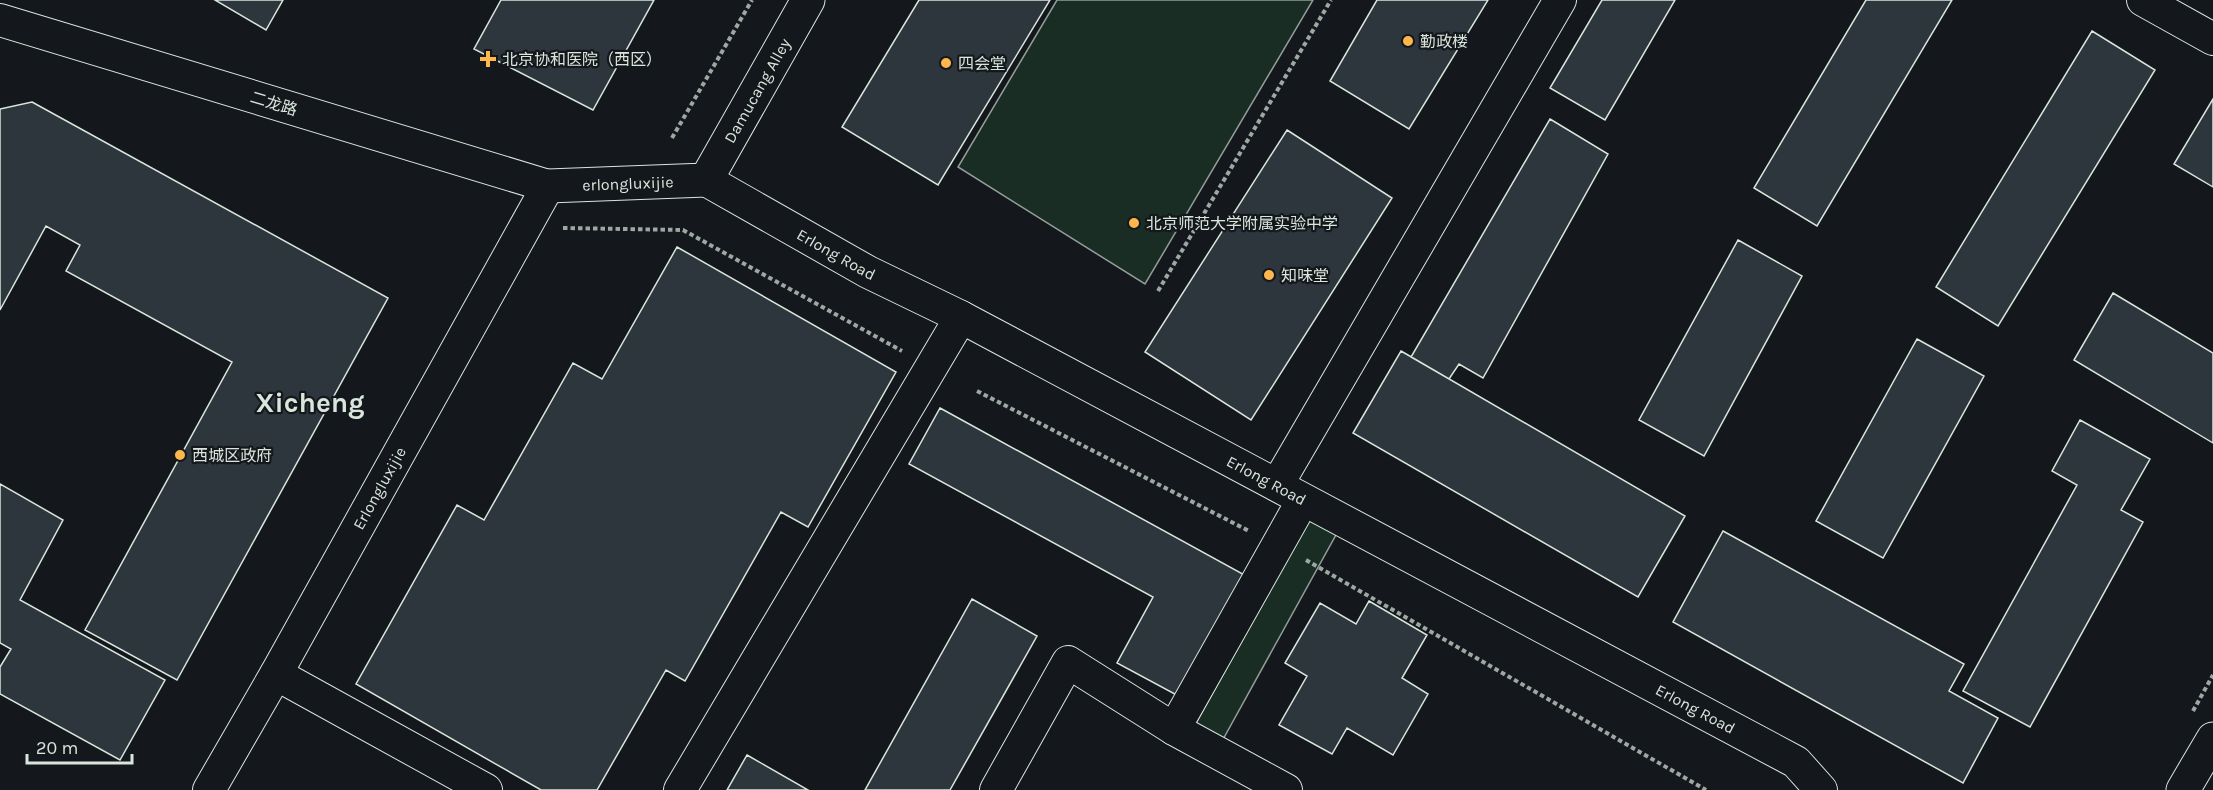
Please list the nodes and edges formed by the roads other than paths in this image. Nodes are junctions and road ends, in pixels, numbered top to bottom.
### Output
1 (808, 0) edge
2 (1560, 0) edge
3 (2143, 0) edge
4 (0, 20) edge
5 (2213, 39) edge
6 (706, 180) junction
7 (548, 186) junction
8 (961, 317) junction
9 (1290, 493) junction
10 (276, 674) junction
11 (1174, 729) junction
12 (2213, 739) edge
13 (209, 790) edge
14 (486, 790) edge
15 (680, 790) edge
16 (996, 790) edge
17 (1286, 790) edge
18 (1821, 790) edge
19 (2184, 790) edge

1 - 6 street, Damucang Alley
2 - 9 street
3 - 5 street
4 - 7 street, 二龙路
6 - 7 street, erlongluxijie
6 - 8 street, Erlong Road
7 - 10 street, Erlongluxijie
8 - 9 street, Erlong Road
8 - 15 street
9 - 11 street
9 - 18 street, Erlong Road
10 - 13 street, Erlongluxijie
10 - 14 street
11 - 16 street
11 - 17 street
12 - 19 street

